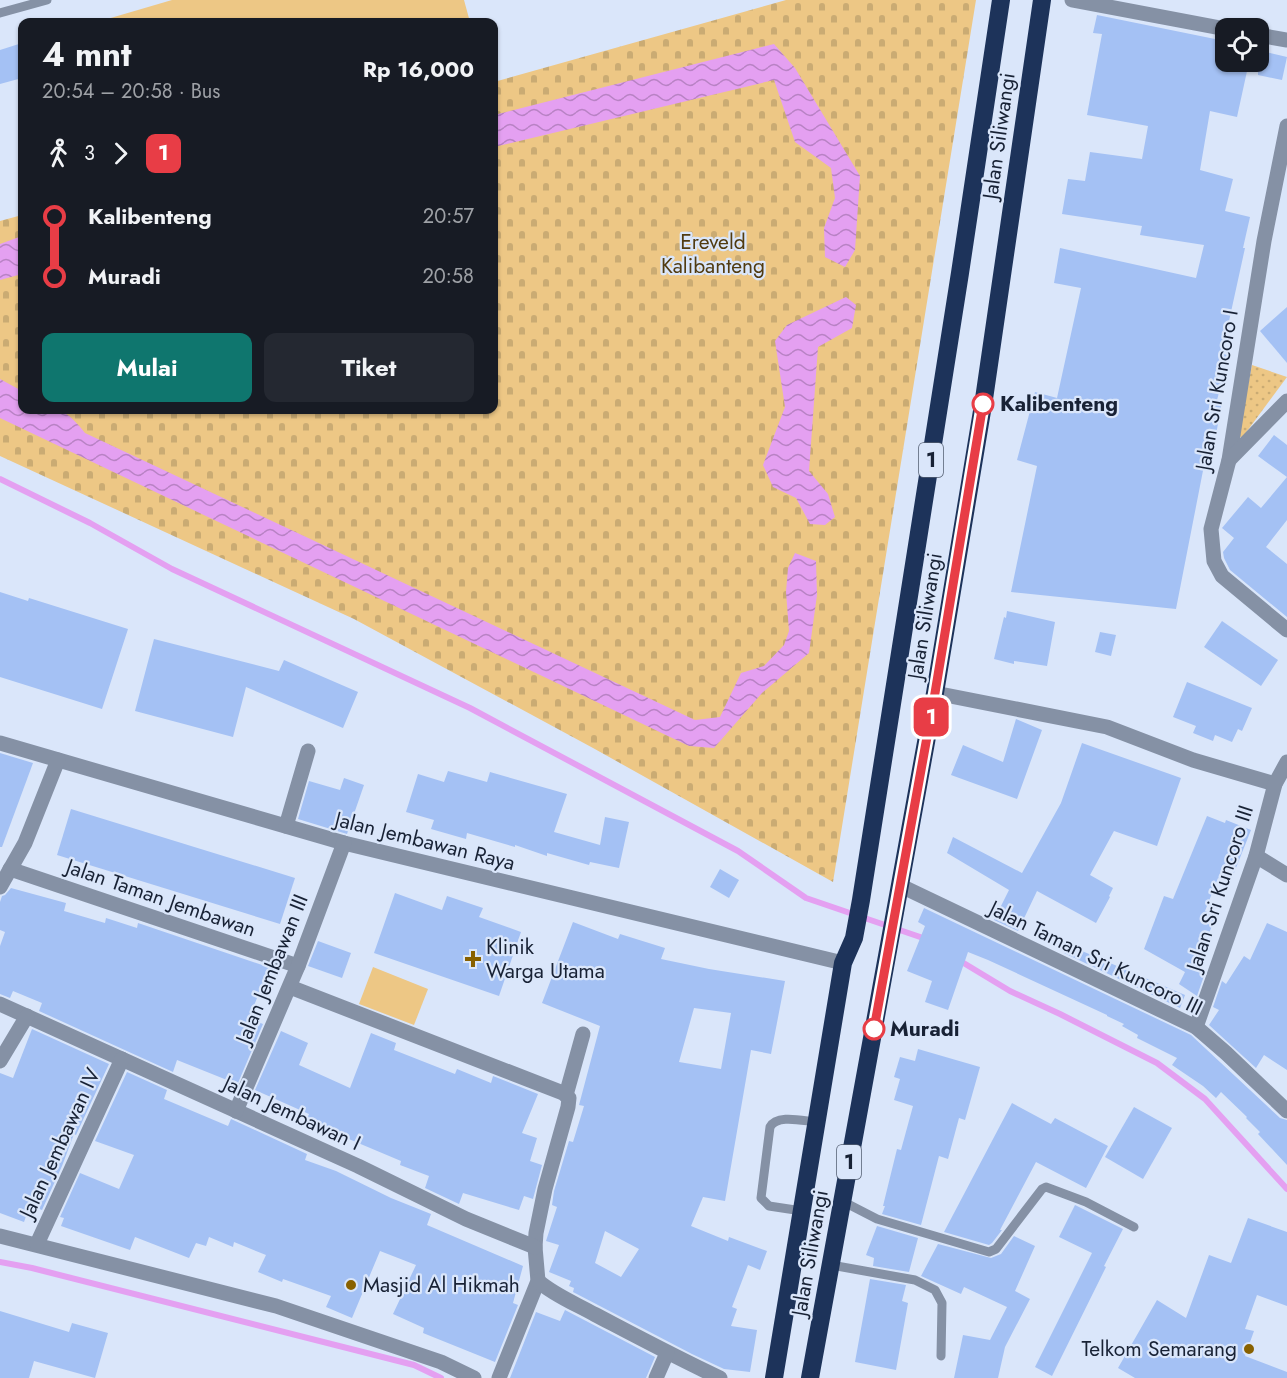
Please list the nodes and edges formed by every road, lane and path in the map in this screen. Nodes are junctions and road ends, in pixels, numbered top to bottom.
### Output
1 (47, 0) edge
2 (1000, 0) edge
3 (1042, 0) edge
4 (1072, 0) edge
5 (0, 13) edge
6 (1215, 27) edge
7 (1269, 37) edge
8 (1287, 40) edge
9 (1287, 126) edge
10 (1287, 401) edge
11 (1229, 460) junction
12 (1287, 630) edge
13 (935, 693) junction
14 (0, 743) edge
15 (308, 752) dead end
16 (58, 760) junction
17 (1287, 762) edge
18 (1275, 784) junction
19 (286, 826) junction
20 (344, 843) junction
21 (1256, 856) junction
22 (10, 869) junction
23 (1287, 875) edge
24 (901, 886) junction
25 (0, 887) edge
26 (843, 963) junction
27 (298, 966) junction
28 (290, 987) junction
29 (0, 1004) edge
30 (27, 1016) junction
31 (1196, 1027) junction
32 (583, 1034) dead end
33 (122, 1059) junction
34 (0, 1061) edge
35 (567, 1097) junction
36 (236, 1111) junction
37 (1287, 1111) edge
38 (817, 1122) junction
39 (842, 1201) junction
40 (802, 1211) junction
41 (1134, 1227) dead end
42 (0, 1236) edge
43 (37, 1244) junction
44 (535, 1247) junction
45 (831, 1265) junction
46 (538, 1281) junction
47 (667, 1353) junction
48 (941, 1356) dead end
49 (474, 1378) edge
50 (499, 1378) edge
51 (656, 1378) edge
52 (720, 1378) edge
53 (774, 1378) edge
54 (810, 1378) edge

1 - 5 lane
2 - 26 highway, Jalan Siliwangi / 1
3 - 13 highway, Jalan Siliwangi / 1
4 - 6 street
7 - 8 street
9 - 11 street, Jalan Sri Kuncoro I
10 - 11 street
11 - 12 street, Jalan Sri Kuncoro I
13 - 18 street
13 - 24 highway, Jalan Siliwangi / 1
14 - 16 street, Jalan Jembawan Raya
15 - 19 street
16 - 19 street, Jalan Jembawan Raya
16 - 22 street
17 - 18 street, Jalan Sri Kuncoro III
18 - 21 street, Jalan Sri Kuncoro III
19 - 20 street, Jalan Jembawan Raya
20 - 26 street, Jalan Jembawan Raya
20 - 27 street, Jalan Jembawan III
21 - 23 street
21 - 31 street, Jalan Sri Kuncoro III
22 - 25 street
22 - 27 street, Jalan Taman Jembawan
24 - 31 street, Jalan Taman Sri Kuncoro III
24 - 39 highway, Jalan Siliwangi / 1
26 - 38 highway, Jalan Siliwangi / 1
27 - 28 street, Jalan Jembawan III
28 - 35 street
28 - 36 street, Jalan Jembawan III
29 - 30 street, Jalan Jembawan I
30 - 33 street, Jalan Jembawan I
30 - 34 street
31 - 37 street, Jalan Taman Sri Kuncoro III
32 - 35 street
33 - 36 street, Jalan Jembawan I
33 - 43 street, Jalan Jembawan IV
35 - 44 street
36 - 44 street, Jalan Jembawan I
38 - 40 highway, Jalan Siliwangi / 1
38 - 40 lane
39 - 41 lane
39 - 45 highway, Jalan Siliwangi / 1
40 - 53 highway, Jalan Siliwangi / 1
42 - 43 street
43 - 49 street
44 - 46 street
45 - 48 lane
45 - 54 highway, Jalan Siliwangi / 1
46 - 47 street
46 - 50 street
47 - 51 street
47 - 52 street

